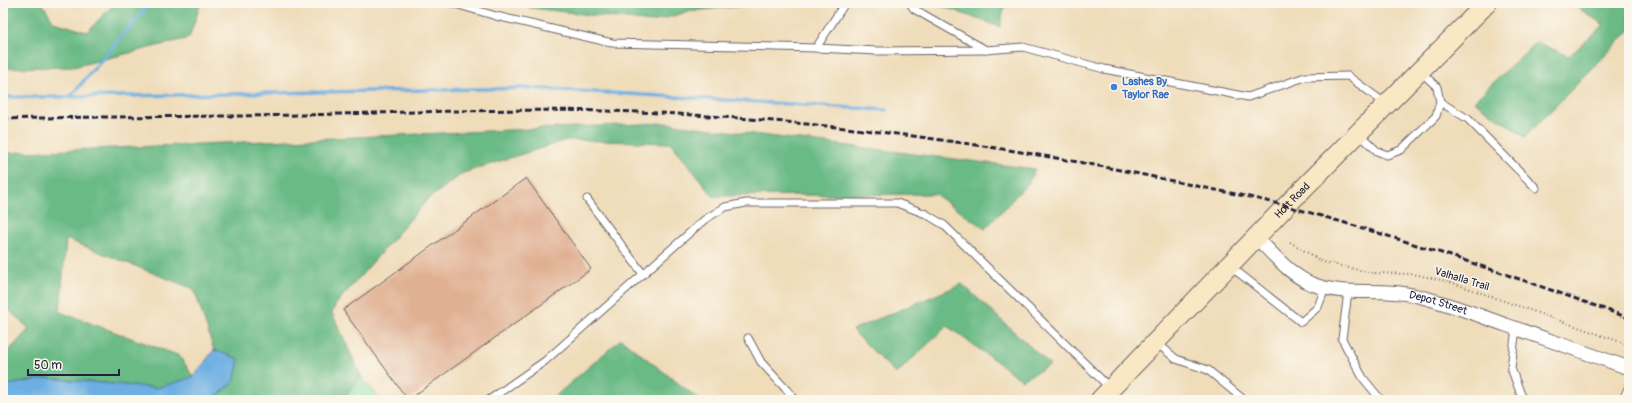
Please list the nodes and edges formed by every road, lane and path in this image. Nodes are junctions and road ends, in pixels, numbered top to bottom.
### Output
1 (452, 3) edge
2 (845, 3) edge
3 (910, 3) edge
4 (1487, 3) edge
5 (816, 48) junction
6 (986, 50) junction
7 (1420, 71) junction
8 (1440, 102) junction
9 (1386, 104) junction
10 (1358, 133) junction
11 (1536, 188) dead end
12 (587, 199) dead end
13 (1256, 238) junction
14 (1290, 242) dead end
15 (1229, 266) junction
16 (643, 274) junction
17 (1325, 288) junction
18 (1348, 292) junction
19 (1516, 328) junction
20 (748, 338) dead end
21 (1156, 342) junction
22 (1629, 345) edge
23 (1629, 368) edge
24 (1629, 386) edge
25 (1105, 395) edge
26 (489, 400) edge
27 (796, 400) edge
28 (1244, 400) edge
29 (1381, 400) edge
30 (1523, 400) edge
31 (1623, 400) edge

1 - 5 lane
2 - 5 lane
3 - 6 lane
4 - 7 main road, Holt Road
5 - 6 lane
6 - 9 lane
7 - 8 lane
7 - 9 main road, Holt Road
8 - 10 lane
8 - 11 lane
9 - 10 main road, Holt Road
10 - 13 main road, Holt Road
12 - 16 lane
13 - 15 main road, Holt Road
13 - 17 street, Depot Street
14 - 22 path, Valhalla Trail
15 - 17 lane
15 - 21 main road, Holt Road
16 - 25 lane
16 - 26 lane
17 - 18 street, Depot Street
18 - 19 street, Depot Street
18 - 29 lane
19 - 23 street, Depot Street
19 - 30 lane
20 - 27 lane
21 - 25 main road, Holt Road
21 - 28 lane
24 - 31 lane

